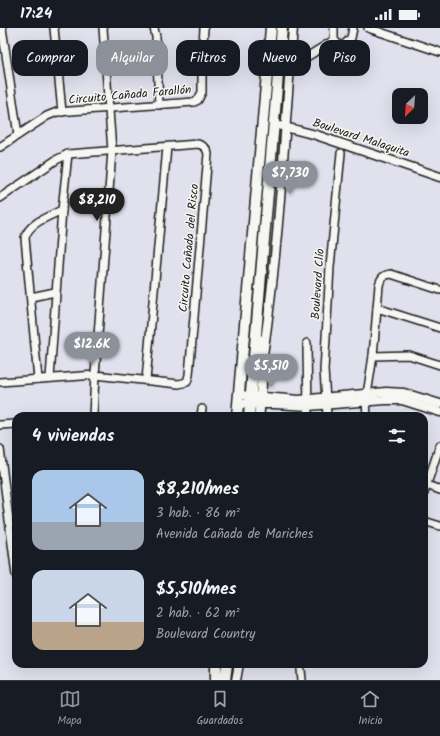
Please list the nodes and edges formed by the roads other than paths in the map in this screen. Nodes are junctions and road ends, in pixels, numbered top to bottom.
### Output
1 (2, 28) edge
2 (54, 28) edge
3 (103, 28) edge
4 (154, 28) edge
5 (159, 28) edge
6 (204, 28) edge
7 (271, 28) edge
8 (282, 28) edge
9 (292, 28) edge
10 (334, 28) edge
11 (353, 28) edge
12 (368, 28) edge
13 (389, 31) edge
14 (156, 37) junction
15 (270, 40) edge
16 (281, 40) edge
17 (291, 40) edge
18 (334, 40) edge
19 (350, 40) edge
20 (440, 52) edge
21 (267, 76) edge
22 (278, 76) edge
23 (288, 76) edge
24 (159, 105) junction
25 (110, 108) junction
26 (62, 112) junction
27 (274, 124) junction
28 (284, 127) junction
29 (18, 135) junction
30 (0, 147) edge
31 (167, 147) junction
32 (112, 151) junction
33 (68, 154) junction
34 (341, 154) dead end
35 (440, 177) edge
36 (0, 198) edge
37 (62, 210) junction
38 (440, 290) edge
39 (55, 292) junction
40 (31, 297) junction
41 (376, 308) junction
42 (440, 328) edge
43 (256, 329) junction
44 (307, 343) dead end
45 (373, 356) junction
46 (262, 360) junction
47 (440, 365) edge
48 (95, 375) junction
49 (50, 378) junction
50 (38, 379) junction
51 (146, 380) junction
52 (0, 382) edge
53 (326, 397) junction
54 (367, 397) junction
55 (238, 400) junction
56 (255, 401) junction
57 (307, 403) junction
58 (440, 404) edge
59 (327, 406) junction
60 (93, 412) edge
61 (237, 412) edge
62 (251, 412) edge
63 (258, 412) edge
64 (308, 412) edge
65 (327, 412) edge
66 (367, 412) edge
67 (440, 412) edge
68 (12, 424) edge
69 (0, 425) edge
70 (440, 448) edge
71 (0, 450) edge
72 (428, 477) edge
73 (428, 485) edge
74 (440, 490) edge
75 (428, 523) edge
76 (440, 526) edge
77 (12, 544) edge
78 (216, 668) edge
79 (227, 668) edge
80 (238, 668) edge
81 (301, 670) dead end
82 (216, 680) edge
83 (226, 680) edge
84 (236, 680) edge
85 (302, 680) edge

1 - 29 street
2 - 26 street
3 - 25 street
4 - 14 street
5 - 14 street
6 - 24 street, Circuito Cañada Farallón
7 - 15 main road
8 - 16 main road
9 - 17 street
10 - 18 street
11 - 19 street
12 - 13 street
13 - 20 street
14 - 24 street
21 - 55 main road
22 - 27 main road
23 - 28 street
24 - 25 street, Circuito Cañada Farallón
25 - 26 street, Circuito Cañada Farallón
25 - 32 street
26 - 29 street, Circuito Cañada Farallón
27 - 28 street, Boulevard Malaquita
27 - 43 main road
28 - 35 street, Boulevard Malaquita
28 - 46 street
29 - 30 street, Circuito Cañada Farallón
31 - 32 street, Circuito Cañada del Risco
31 - 51 street
31 - 51 street, Circuito Cañada del Risco
32 - 33 street, Circuito Cañada del Risco
32 - 48 street
33 - 36 street, Circuito Cañada del Risco
33 - 37 street
34 - 53 street, Boulevard Clío
37 - 39 street
37 - 40 street
38 - 41 street
39 - 40 street
39 - 49 street
40 - 50 street
41 - 42 street
41 - 45 street
43 - 46 main road
43 - 56 main road
44 - 57 street
45 - 47 street
45 - 54 street
46 - 56 main road
48 - 49 street, Circuito Cañada del Risco
48 - 51 street, Circuito Cañada del Risco
48 - 60 street
49 - 50 street, Circuito Cañada del Risco
50 - 52 street, Circuito Cañada del Risco
53 - 54 street
53 - 57 street
53 - 59 street, Boulevard Clío
54 - 58 street
54 - 59 street
54 - 66 street
54 - 67 street
55 - 56 street
55 - 61 main road
56 - 57 street
56 - 62 main road
56 - 63 main road
57 - 59 street
57 - 64 street
59 - 65 street, Boulevard Clío
68 - 69 street
70 - 72 street
71 - 77 street
73 - 74 street
75 - 76 street
78 - 82 main road
79 - 83 main road
80 - 84 street
81 - 85 street

